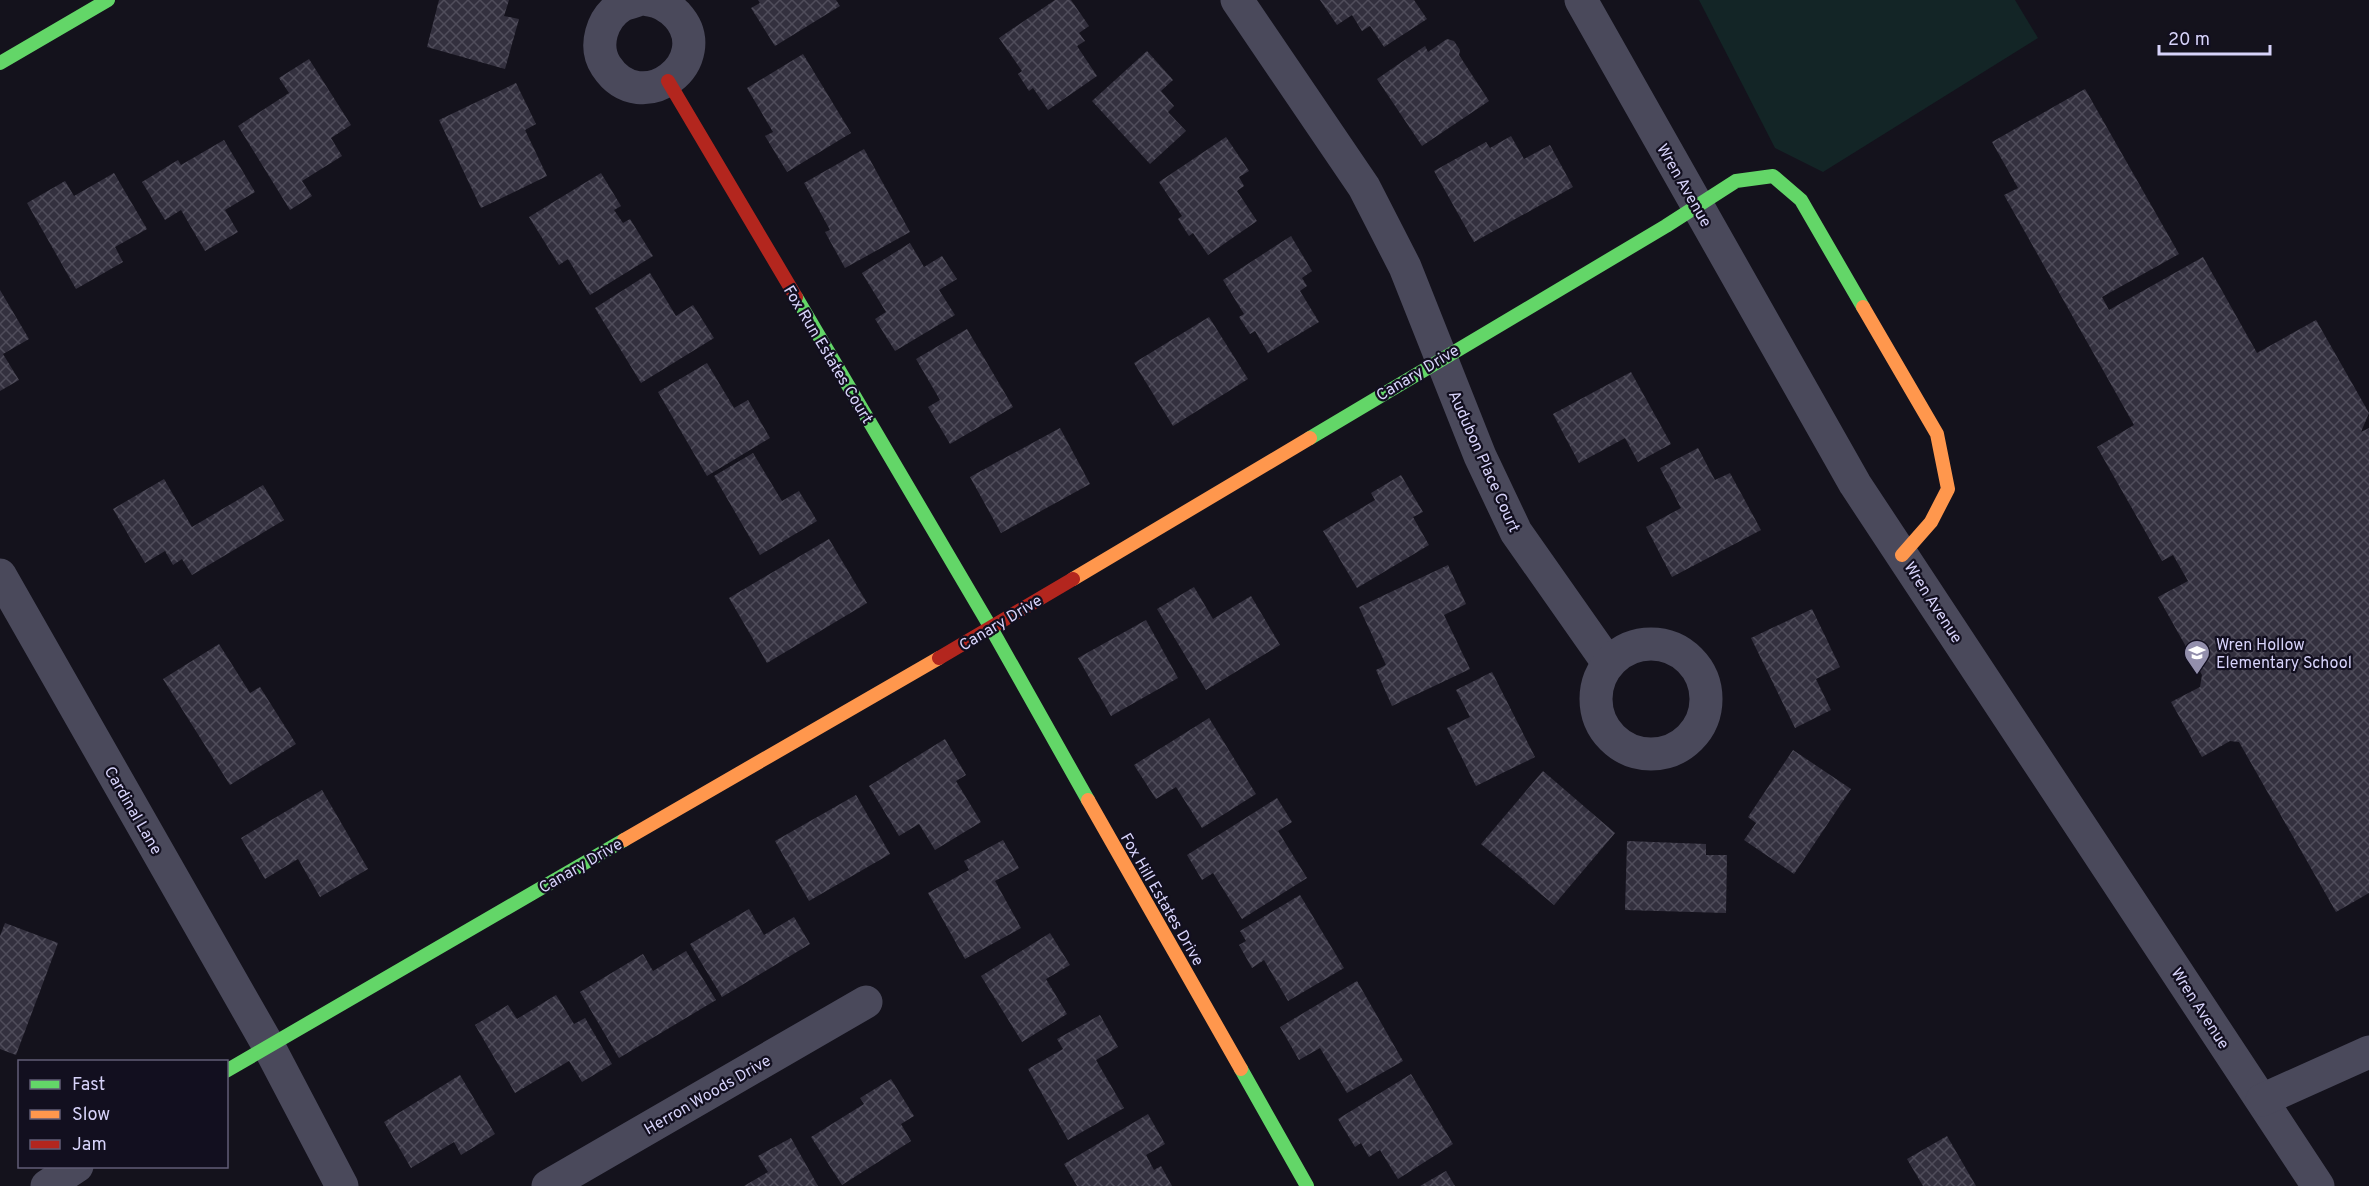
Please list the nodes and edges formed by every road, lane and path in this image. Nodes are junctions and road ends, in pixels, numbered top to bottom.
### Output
1 (108, 0) edge
2 (638, 0) edge
3 (650, 0) edge
4 (1237, 0) edge
5 (1581, 0) edge
6 (0, 63) edge
7 (668, 81) junction
8 (1698, 206) junction
9 (1440, 358) junction
10 (1902, 555) junction
11 (0, 575) edge
12 (991, 628) junction
13 (1608, 663) dead end
14 (866, 1002) dead end
15 (268, 1045) junction
16 (2369, 1052) edge
17 (228, 1070) edge
18 (2262, 1101) junction
19 (75, 1168) edge
20 (47, 1186) edge
21 (342, 1186) edge
22 (548, 1186) edge
23 (1307, 1186) edge
24 (2318, 1186) edge

1 - 6 street
2 - 7 street
3 - 7 street
4 - 9 street, Audubon Place Court
5 - 8 street, Wren Avenue
7 - 12 street, Fox Run Estates Court
8 - 9 street, Canary Drive
8 - 10 street, Wren Avenue
8 - 10 street, Canary Drive
9 - 12 street, Canary Drive
9 - 13 street, Audubon Place Court
10 - 18 street, Wren Avenue
11 - 15 street, Cardinal Lane
12 - 15 street, Canary Drive
12 - 23 street, Fox Hill Estates Drive
14 - 22 street, Herron Woods Drive
15 - 17 street, Canary Drive
15 - 21 street, Cardinal Lane
16 - 18 street
18 - 24 street, Wren Avenue
19 - 20 street

